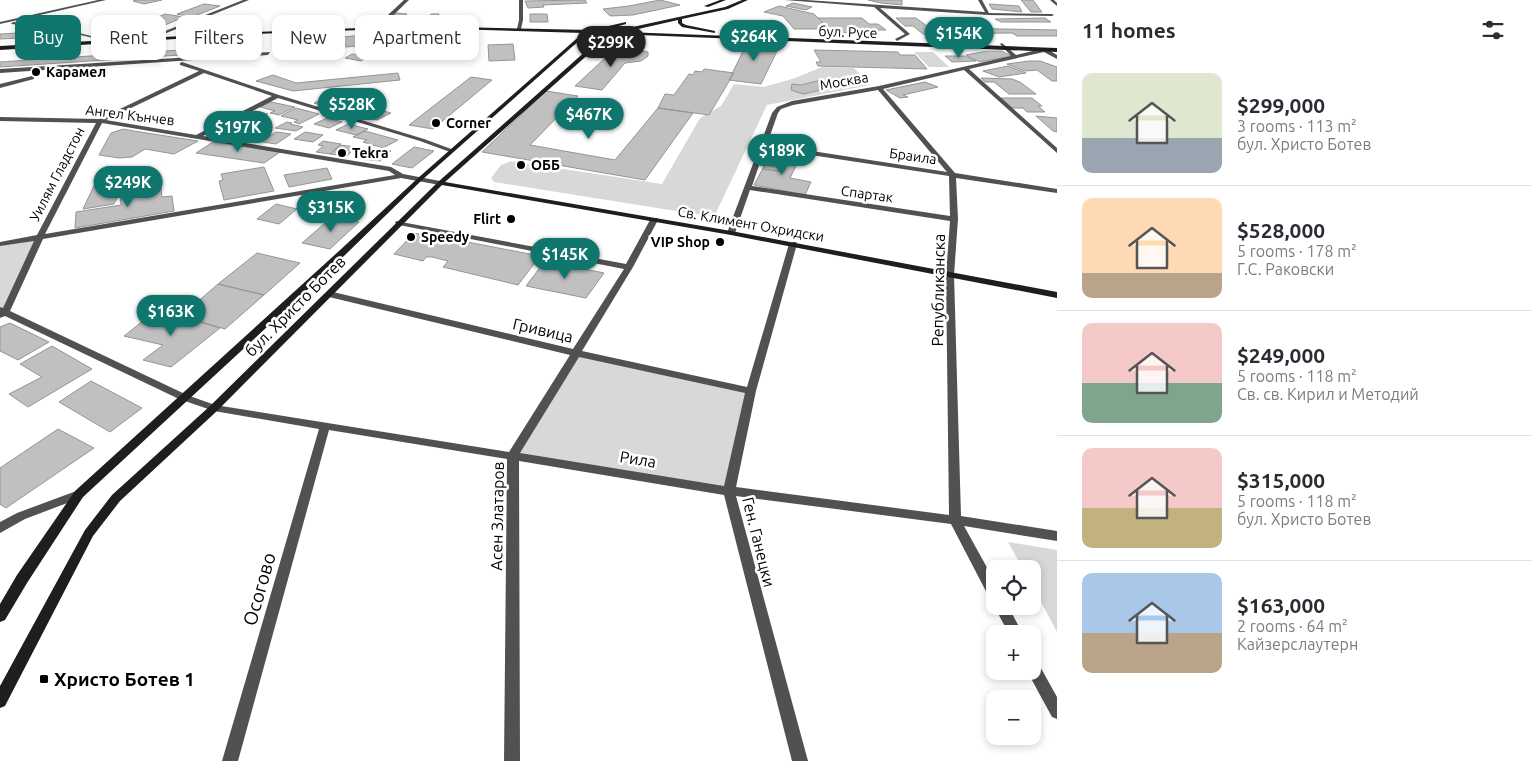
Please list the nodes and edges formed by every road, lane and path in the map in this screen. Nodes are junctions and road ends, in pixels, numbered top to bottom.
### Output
1 (104, 0) edge
2 (247, 0) edge
3 (407, 0) edge
4 (521, 0) edge
5 (724, 0) edge
6 (746, 0) edge
7 (786, 0) edge
8 (980, 0) edge
9 (1052, 0) edge
10 (93, 1) edge
11 (836, 2) edge
12 (910, 2) dead end
13 (1057, 5) edge
14 (702, 7) dead end
15 (876, 7) junction
16 (912, 9) junction
17 (988, 14) junction
18 (390, 15) edge
19 (1052, 15) dead end
20 (680, 18) junction
21 (2, 22) edge
22 (628, 22) dead end
23 (355, 29) edge
24 (479, 29) edge
25 (519, 29) junction
26 (627, 29) junction
27 (548, 31) junction
28 (604, 31) junction
29 (166, 32) edge
30 (586, 33) junction
31 (721, 34) junction
32 (91, 37) edge
33 (166, 38) edge
34 (897, 40) junction
35 (91, 42) edge
36 (1002, 44) junction
37 (571, 45) junction
38 (1057, 46) edge
39 (0, 48) edge
40 (1007, 49) junction
41 (1045, 50) junction
42 (1057, 50) edge
43 (268, 54) dead end
44 (1015, 57) junction
45 (1057, 57) edge
46 (182, 64) dead end
47 (966, 69) junction
48 (0, 71) edge
49 (204, 71) junction
50 (32, 78) dead end
51 (0, 86) edge
52 (879, 88) junction
53 (277, 96) junction
54 (0, 119) edge
55 (100, 121) junction
56 (198, 136) junction
57 (764, 146) junction
58 (452, 151) junction
59 (1057, 151) edge
60 (952, 174) junction
61 (401, 176) junction
62 (420, 179) junction
63 (440, 183) junction
64 (748, 188) junction
65 (1057, 191) edge
66 (954, 219) junction
67 (654, 220) junction
68 (399, 223) junction
69 (731, 233) junction
70 (40, 237) junction
71 (0, 244) edge
72 (793, 244) junction
73 (629, 267) junction
74 (950, 275) junction
75 (329, 294) junction
76 (1057, 296) edge
77 (2, 313) edge
78 (576, 353) junction
79 (751, 391) junction
80 (183, 397) junction
81 (214, 408) junction
82 (325, 427) junction
83 (513, 455) junction
84 (729, 491) junction
85 (79, 494) junction
86 (955, 520) junction
87 (0, 528) edge
88 (1057, 536) edge
89 (986, 578) edge
90 (0, 616) edge
91 (1040, 680) edge
92 (0, 700) edge
93 (1057, 712) edge
94 (230, 761) edge
95 (512, 761) edge
96 (800, 761) edge

1 - 10 street
2 - 29 street
3 - 18 street
4 - 25 street
5 - 14 main road
6 - 20 main road, бул. Христо Ботев
7 - 11 street
8 - 17 street
9 - 13 street
10 - 21 street
11 - 15 street
12 - 16 street
15 - 16 street
15 - 34 street
16 - 17 street
17 - 19 street
20 - 26 main road, бул. Христо Ботев
20 - 31 main road
21 - 32 street
22 - 28 main road, бул. Христо Ботев
23 - 33 main road, бул. Русе
24 - 25 main road, бул. Русе
25 - 27 main road, бул. Русе
25 - 28 main road, бул. Русе
26 - 28 main road, бул. Христо Ботев
26 - 28 main road
26 - 31 main road, бул. Русе
27 - 30 main road, бул. Русе
27 - 37 main road
28 - 30 main road, бул. Христо Ботев
28 - 30 main road, бул. Русе
28 - 40 main road, бул. Русе
28 - 63 main road, бул. Христо Ботев
30 - 37 main road, бул. Христо Ботев
31 - 34 main road, бул. Русе
34 - 36 main road, бул. Русе
35 - 39 main road, бул. Русе
36 - 38 main road, бул. Русе
36 - 40 street
37 - 58 main road, бул. Христо Ботев
40 - 41 main road, бул. Русе
40 - 44 street
41 - 42 main road, бул. Русе
41 - 44 street, Москва
41 - 45 street
43 - 48 street
44 - 47 street, Москва
46 - 49 street
47 - 52 street, Москва
47 - 59 street
49 - 53 street
49 - 55 street, Уилям Гладстон
50 - 51 street
52 - 57 street, Москва
52 - 60 street
53 - 56 street
53 - 58 street
54 - 55 street, Ангел Кънчев
55 - 56 street, Ангел Кънчев
55 - 70 street, Уилям Гладстон
56 - 61 street, Ангел Кънчев
57 - 60 street, Браила
57 - 64 street, Москва
58 - 62 main road, бул. Христо Ботев
60 - 65 street, Браила
60 - 66 street, Републиканска
61 - 62 street
61 - 70 street
62 - 63 street
62 - 80 main road, бул. Христо Ботев
63 - 67 main road, Св. Климент Охридски
63 - 68 main road, бул. Христо Ботев
64 - 66 street, Спартак
64 - 69 street, Москва
66 - 74 street, Републиканска
67 - 69 main road, Св. Климент Охридски
67 - 73 street, Асен Златаров
68 - 73 street
68 - 75 main road, бул. Христо Ботев
69 - 72 main road, Св. Климент Охридски
70 - 71 street
70 - 77 street, Уилям Гладстон
72 - 74 main road, Св. Климент Охридски
72 - 79 street, Ген. Ганецки
73 - 78 street, Асен Златаров
74 - 76 main road, Св. Климент Охридски
74 - 86 street, Републиканска
75 - 78 street, Гривица
75 - 81 main road, бул. Христо Ботев
77 - 80 street, Рила
78 - 79 street, Гривица
78 - 83 street, Асен Златаров
79 - 84 street, Ген. Ганецки
80 - 81 street, Рила
80 - 85 main road, бул. Христо Ботев
81 - 82 street, Рила
81 - 92 main road, бул. Христо Ботев
82 - 83 street, Рила
82 - 94 street, Осогово
83 - 84 street, Рила
83 - 95 street, Асен Златаров
84 - 86 street, Рила
84 - 96 street, Ген. Ганецки
85 - 87 street
85 - 90 main road, бул. Христо Ботев
86 - 88 street, Рила
86 - 89 street
91 - 93 street

